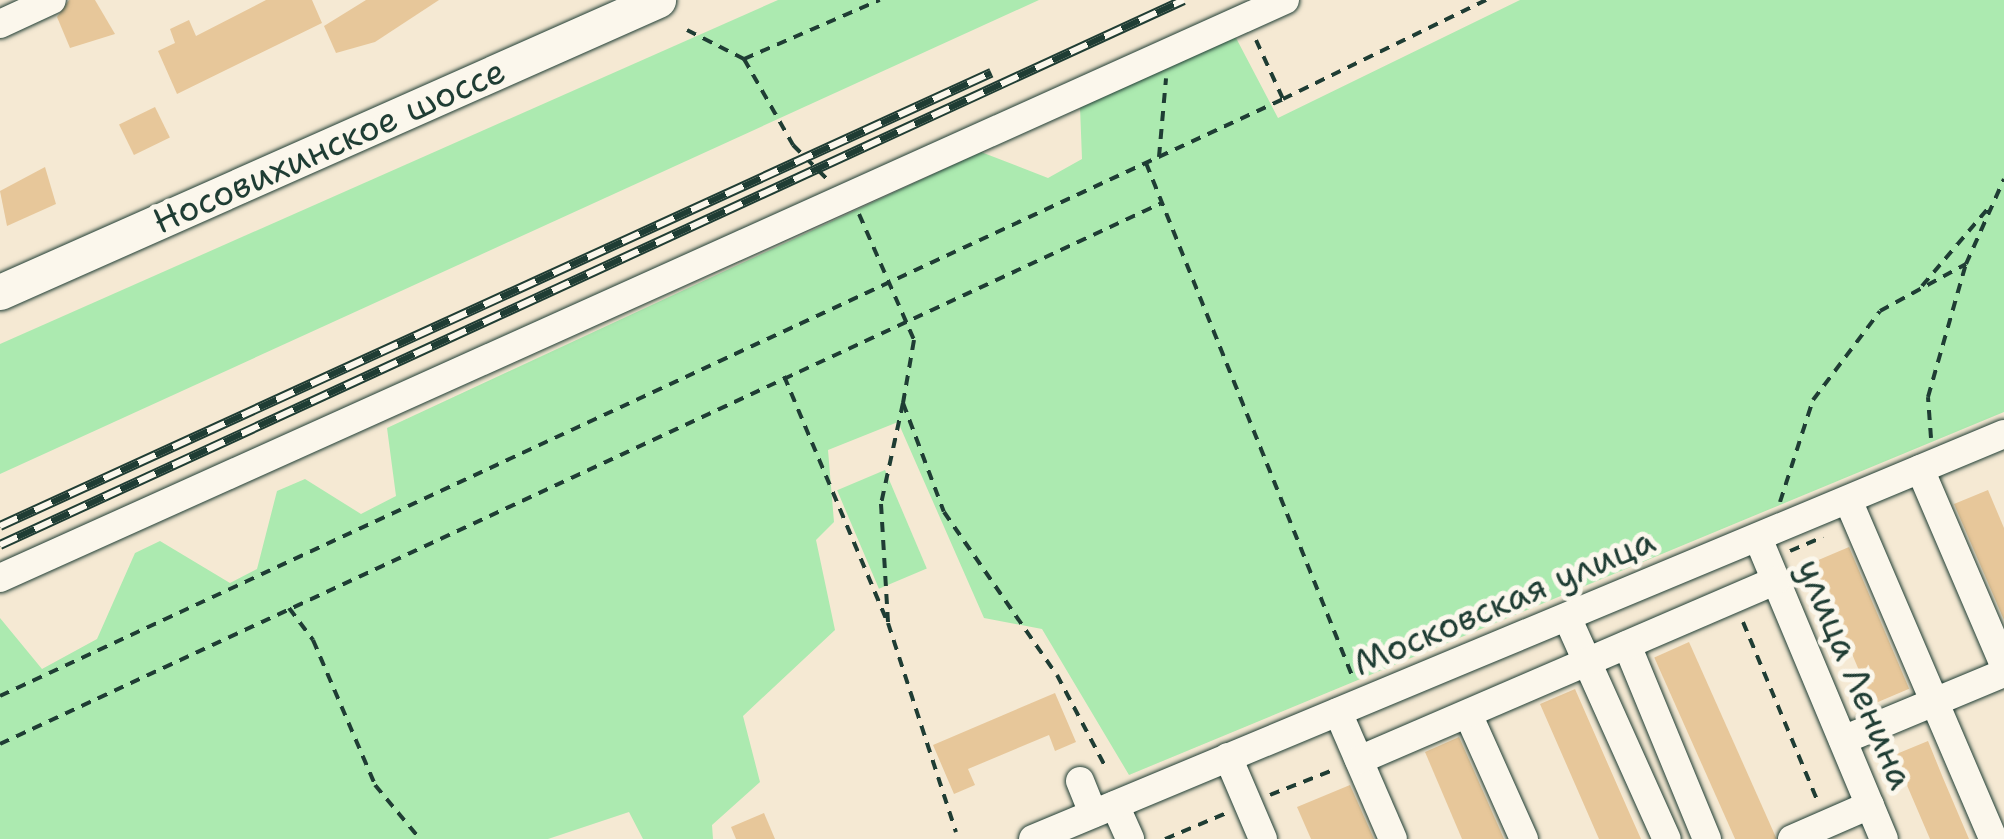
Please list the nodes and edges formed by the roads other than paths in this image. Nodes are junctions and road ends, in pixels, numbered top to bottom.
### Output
1 (52, 0) edge
2 (658, 0) edge
3 (1285, 0) edge
4 (0, 24) edge
5 (0, 292) edge
6 (2004, 434) edge
7 (1926, 466) junction
8 (1848, 500) junction
9 (1766, 534) junction
10 (1662, 577) junction
11 (0, 578) edge
12 (1776, 580) junction
13 (1568, 617) junction
14 (1683, 621) junction
15 (1627, 645) junction
16 (1588, 662) junction
17 (2002, 677) edge
18 (1935, 701) junction
19 (1350, 707) junction
20 (1468, 714) junction
21 (1843, 740) junction
22 (1228, 757) junction
23 (1359, 760) junction
24 (1093, 776) road end
25 (1870, 806) junction
26 (1104, 809) junction
27 (1033, 839) edge
28 (1130, 839) edge
29 (1263, 839) edge
30 (1393, 839) edge
31 (1524, 839) edge
32 (1667, 839) edge
33 (1707, 839) edge
34 (1792, 839) edge
35 (1882, 839) edge
36 (1993, 839) edge

1 - 4 street
2 - 5 main road, Носовихинское шоссе
3 - 11 street
6 - 7 street, Московская улица
7 - 8 street, Московская улица
7 - 17 street
8 - 9 street, Московская улица
8 - 18 street
9 - 10 street, Московская улица
9 - 12 street, улица Ленина
10 - 13 street, Московская улица
10 - 14 street
12 - 14 street
12 - 21 street, улица Ленина
13 - 16 street
13 - 19 street, Московская улица
14 - 15 street
15 - 16 street
15 - 33 street
16 - 20 street
16 - 32 street
17 - 18 street
18 - 21 street
18 - 36 street
19 - 22 street, Московская улица
19 - 23 street
20 - 23 street
20 - 31 street
21 - 25 street, улица Ленина
22 - 26 street, Московская улица
22 - 29 street
23 - 30 street
24 - 26 street
25 - 34 street
25 - 35 street, улица Ленина
26 - 27 street, Московская улица
26 - 28 street

